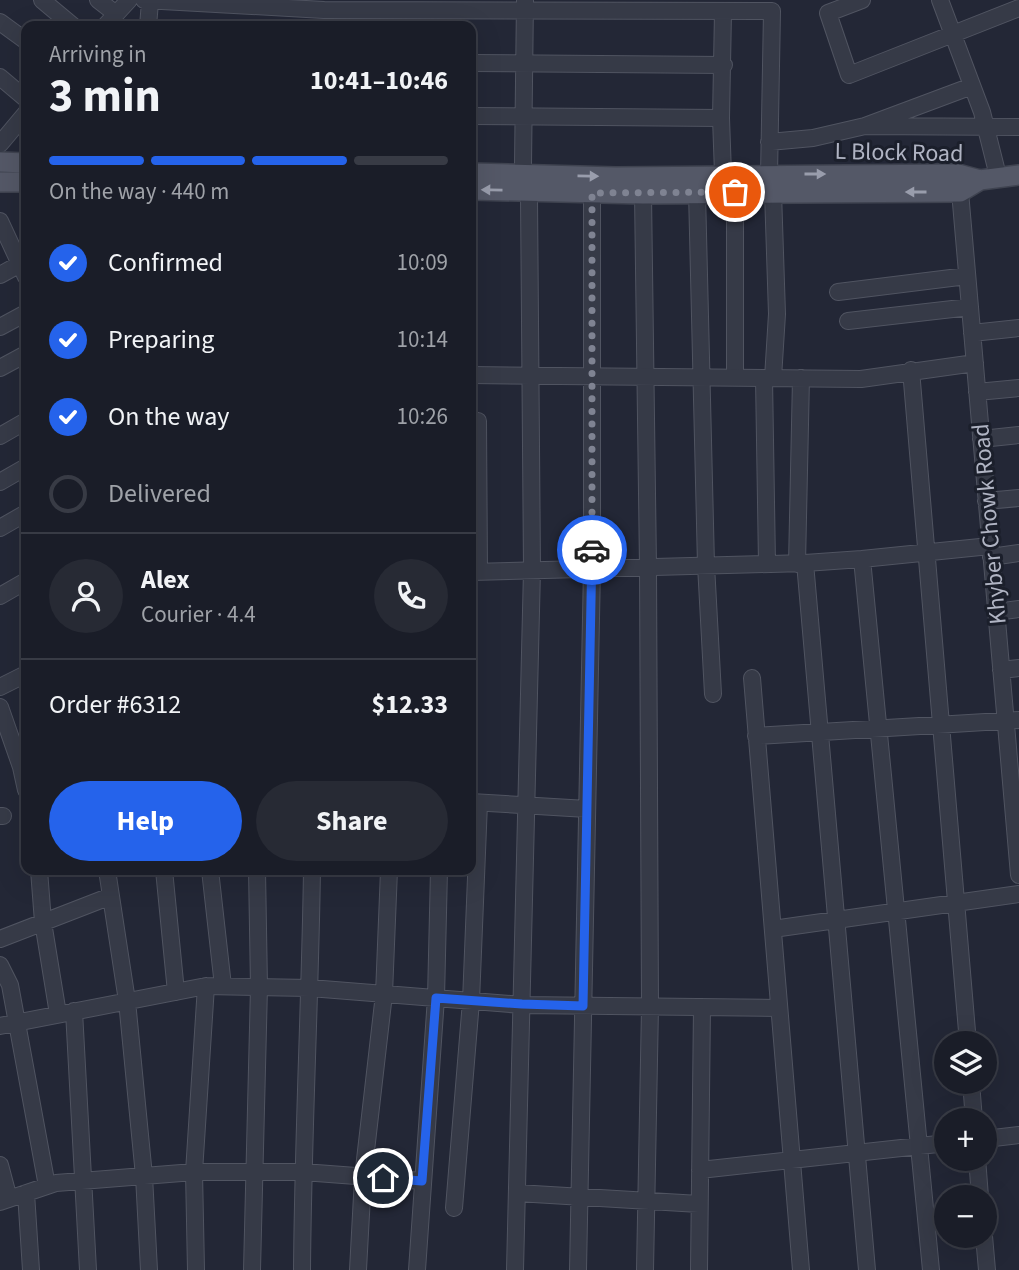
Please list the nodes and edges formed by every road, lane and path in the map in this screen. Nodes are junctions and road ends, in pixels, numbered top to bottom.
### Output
1 (42, 0) edge
2 (98, 0) edge
3 (128, 0) edge
4 (862, 0) edge
5 (940, 0) edge
6 (147, 1) edge
7 (525, 6) edge
8 (1019, 9) edge
9 (324, 12) edge
10 (723, 12) junction
11 (110, 20) edge
12 (67, 21) edge
13 (148, 21) edge
14 (0, 22) edge
15 (953, 35) junction
16 (21, 37) edge
17 (476, 63) edge
18 (525, 64) junction
19 (724, 65) junction
20 (0, 77) edge
21 (972, 86) junction
22 (21, 95) edge
23 (476, 116) edge
24 (524, 117) junction
25 (21, 118) edge
26 (721, 118) junction
27 (865, 126) junction
28 (985, 126) junction
29 (1019, 127) edge
30 (3, 136) edge
31 (769, 142) junction
32 (0, 162) edge
33 (21, 163) edge
34 (476, 174) edge
35 (723, 174) junction
36 (1019, 175) edge
37 (989, 178) junction
38 (0, 182) edge
39 (21, 182) edge
40 (527, 183) junction
41 (771, 183) junction
42 (959, 183) junction
43 (476, 189) edge
44 (697, 192) junction
45 (735, 192) junction
46 (592, 193) junction
47 (643, 194) junction
48 (0, 221) edge
49 (8, 237) junction
50 (21, 238) edge
51 (21, 266) edge
52 (21, 271) edge
53 (0, 275) edge
54 (967, 276) junction
55 (838, 292) dead end
56 (970, 307) junction
57 (21, 316) edge
58 (848, 321) dead end
59 (0, 327) edge
60 (1019, 328) edge
61 (972, 333) junction
62 (21, 357) edge
63 (975, 363) junction
64 (0, 368) edge
65 (911, 370) junction
66 (476, 375) edge
67 (529, 377) junction
68 (592, 377) junction
69 (646, 377) junction
70 (702, 377) junction
71 (735, 378) junction
72 (769, 378) junction
73 (801, 378) junction
74 (1019, 388) edge
75 (977, 392) junction
76 (478, 421) dead end
77 (21, 424) edge
78 (1019, 435) edge
79 (0, 436) edge
80 (981, 439) junction
81 (21, 470) edge
82 (0, 482) edge
83 (1019, 498) edge
84 (986, 501) junction
85 (21, 516) edge
86 (476, 522) edge
87 (0, 528) edge
88 (927, 552) junction
89 (991, 552) junction
90 (1019, 554) edge
91 (862, 559) junction
92 (801, 563) junction
93 (767, 564) junction
94 (706, 565) junction
95 (648, 567) junction
96 (592, 568) junction
97 (532, 570) junction
98 (476, 572) edge
99 (21, 585) edge
100 (0, 596) edge
101 (1019, 610) edge
102 (996, 612) junction
103 (1019, 668) edge
104 (1001, 670) junction
105 (21, 676) edge
106 (752, 678) dead end
107 (0, 687) edge
108 (713, 694) dead end
109 (0, 707) edge
110 (1012, 721) edge
111 (941, 725) junction
112 (879, 727) junction
113 (820, 730) junction
114 (5, 735) edge
115 (756, 736) junction
116 (21, 767) edge
117 (1015, 781) edge
118 (476, 803) edge
119 (527, 806) junction
120 (587, 809) junction
121 (1017, 837) edge
122 (39, 875) edge
123 (108, 875) edge
124 (164, 875) edge
125 (209, 875) edge
126 (257, 875) edge
127 (312, 875) edge
128 (389, 875) edge
129 (439, 875) edge
130 (474, 875) edge
131 (1019, 875) edge
132 (1019, 894) edge
133 (111, 897) junction
134 (956, 903) junction
135 (897, 911) junction
136 (837, 919) junction
137 (43, 922) junction
138 (772, 929) junction
139 (0, 939) edge
140 (0, 965) edge
141 (215, 986) junction
142 (259, 987) junction
143 (310, 988) junction
144 (176, 992) junction
145 (384, 994) junction
146 (436, 998) junction
147 (127, 1001) junction
148 (471, 1001) junction
149 (522, 1004) junction
150 (583, 1006) junction
151 (650, 1007) junction
152 (702, 1007) junction
153 (779, 1009) junction
154 (66, 1013) junction
155 (8, 1024) edge
156 (967, 1031) edge
157 (1019, 1135) edge
158 (997, 1138) edge
159 (934, 1144) edge
160 (919, 1146) junction
161 (857, 1153) junction
162 (792, 1160) junction
163 (0, 1165) edge
164 (700, 1170) junction
165 (194, 1172) junction
166 (253, 1172) junction
167 (303, 1172) junction
168 (144, 1176) junction
169 (363, 1177) junction
170 (84, 1181) junction
171 (422, 1181) junction
172 (47, 1186) junction
173 (26, 1193) junction
174 (517, 1193) junction
175 (580, 1197) junction
176 (4, 1200) edge
177 (646, 1201) junction
178 (699, 1204) junction
179 (454, 1208) dead end
180 (985, 1248) edge
181 (31, 1270) edge
182 (88, 1270) edge
183 (149, 1270) edge
184 (196, 1270) edge
185 (252, 1270) edge
186 (302, 1270) edge
187 (358, 1270) edge
188 (417, 1270) edge
189 (515, 1270) edge
190 (579, 1270) edge
191 (645, 1270) edge
192 (699, 1270) edge
193 (801, 1270) edge
194 (867, 1270) edge
195 (930, 1270) edge
196 (986, 1270) edge

1 - 12 street
2 - 11 street
3 - 11 street
4 - 15 street
5 - 15 street
6 - 9 street
6 - 13 street
7 - 9 street
7 - 10 street
7 - 18 street
8 - 15 street
10 - 19 street
10 - 31 street
14 - 16 street
15 - 21 street
17 - 18 street
18 - 19 street
18 - 24 street
19 - 26 street
20 - 22 street
21 - 27 street
21 - 28 street
23 - 24 street
24 - 26 street
24 - 40 street
25 - 30 street
26 - 35 street
27 - 28 street
27 - 31 street
28 - 29 street
28 - 37 street
31 - 41 street
32 - 33 main road
34 - 40 main road, L Block Road
40 -> 35 main road, L Block Road
35 - 41 main road, L Block Road
36 - 37 main road, L Block Road
37 - 42 main road, L Block Road
38 - 39 main road
40 -> 43 main road, L Block Road
40 - 46 main road, L Block Road
40 - 67 street
41 - 42 main road, L Block Road
41 - 45 main road, L Block Road
41 - 72 street
42 - 54 street, Khyber Chowk Road
44 - 45 main road, L Block Road
44 - 47 main road, L Block Road
44 - 70 street
45 - 71 street
46 - 47 main road, L Block Road
46 - 68 street
47 - 69 street
48 - 49 street
49 - 50 street
49 - 51 street
52 - 53 street
54 - 55 street
54 - 56 street, Khyber Chowk Road
56 - 58 street
56 - 61 street, Khyber Chowk Road
57 - 59 street
60 - 61 street
61 - 63 street, Khyber Chowk Road
62 - 64 street
63 - 65 street
63 - 75 street, Khyber Chowk Road
65 - 73 street
65 - 88 street
66 - 67 street
67 - 68 street
67 - 97 street
68 - 69 street
68 - 96 street
69 - 70 street
69 - 95 street
70 - 71 street
70 - 94 street
71 - 72 street
72 - 73 street
72 - 93 street
73 - 92 street
74 - 75 street
75 - 80 street, Khyber Chowk Road
76 - 86 street
77 - 79 street
78 - 80 street
80 - 84 street, Khyber Chowk Road
81 - 82 street
83 - 84 street
84 - 89 street, Khyber Chowk Road
85 - 87 street
88 - 89 street
88 - 91 street
88 - 111 street
89 - 90 street
89 - 102 street, Khyber Chowk Road
91 - 92 street
91 - 112 street
92 - 93 street
92 - 113 street
93 - 94 street
94 - 95 street
94 - 108 street
95 - 96 street
95 - 151 street
96 - 97 street
96 - 120 street
97 - 98 street
97 - 119 street
99 - 100 street
101 - 102 street
102 - 104 street, Khyber Chowk Road
103 - 104 street
104 - 110 street, Khyber Chowk Road
105 - 107 street
106 - 115 street
109 - 114 street
110 - 111 street
110 - 117 street, Khyber Chowk Road
111 - 112 street
111 - 134 street
112 - 113 street
112 - 135 street
113 - 115 street
113 - 136 street
114 - 116 street
115 - 138 street
117 - 121 street, Khyber Chowk Road
118 - 119 street
119 - 120 street
119 - 149 street
120 - 150 street
121 - 131 street, Khyber Chowk Road
122 - 137 street
123 - 133 street
124 - 144 street
125 - 141 street
126 - 142 street
127 - 143 street
128 - 145 street
129 - 146 street
130 - 148 street
132 - 134 street
133 - 137 street
133 - 147 street
134 - 135 street
134 - 156 street
135 - 136 street
135 - 160 street
136 - 138 street
136 - 161 street
137 - 139 street
137 - 154 street
138 - 153 street
140 - 155 street
141 - 142 street
141 - 144 street
141 - 165 street
142 - 143 street
142 - 166 street
143 - 145 street
143 - 167 street
144 - 147 street
145 - 146 street
145 - 169 street
146 - 148 street
146 - 171 street
147 - 154 street
147 - 168 street
148 - 149 street
148 - 179 street
149 - 150 street
149 - 174 street
150 - 151 street
150 - 175 street
151 - 152 street
151 - 177 street
152 - 153 street
152 - 164 street
153 - 162 street
154 - 155 street
154 - 170 street
155 - 172 street
157 - 158 street
159 - 160 street
160 - 161 street
160 - 195 street
161 - 162 street
161 - 194 street
162 - 164 street
162 - 193 street
163 - 176 street
164 - 178 street
165 - 166 street
165 - 168 street
165 - 184 street
166 - 167 street
166 - 185 street
167 - 169 street
167 - 186 street
168 - 170 street
168 - 183 street
169 - 171 street
169 - 187 street
170 - 172 street
170 - 182 street
171 - 188 street
172 - 173 street
173 - 176 street
173 - 181 street
174 - 175 street
174 - 189 street
175 - 177 street
175 - 190 street
177 - 178 street
177 - 191 street
178 - 192 street
180 - 196 street

